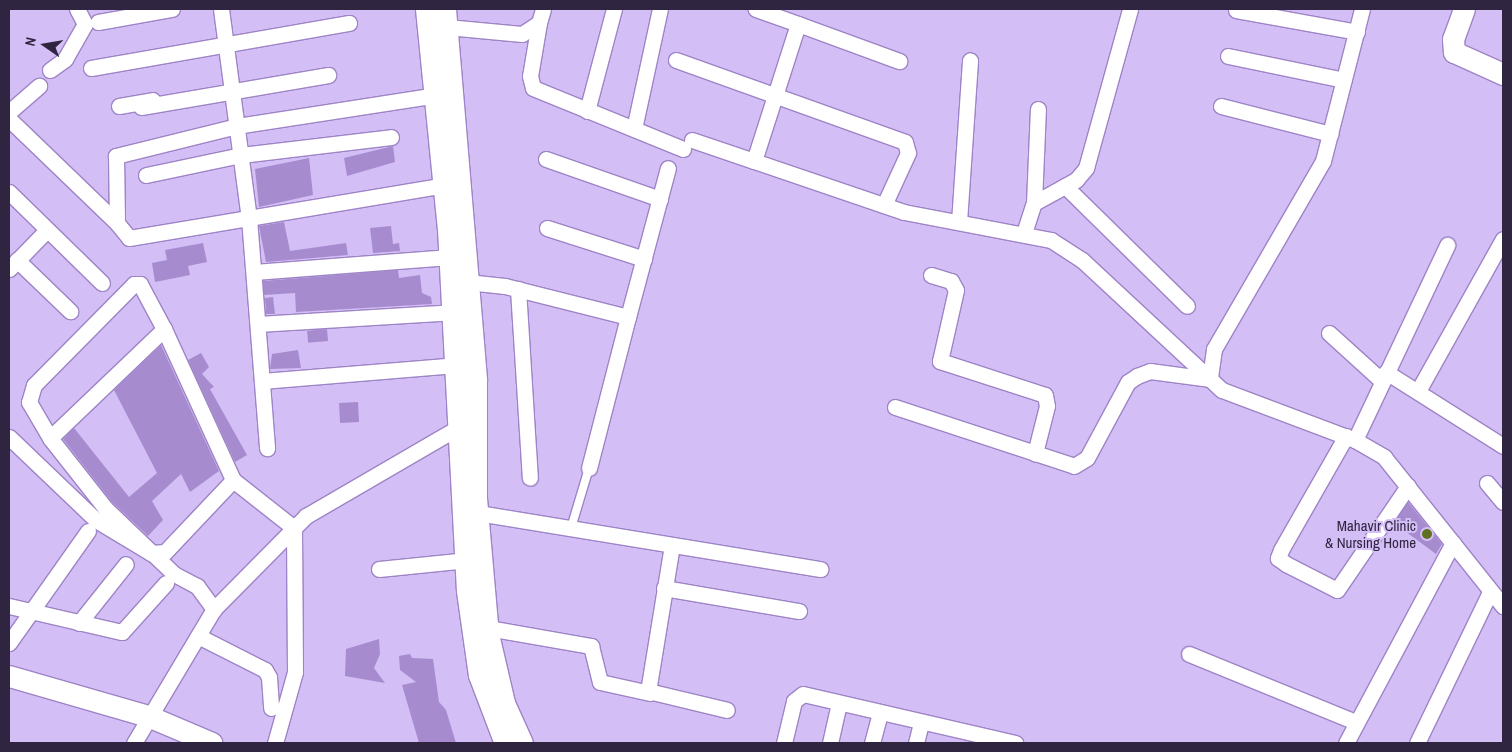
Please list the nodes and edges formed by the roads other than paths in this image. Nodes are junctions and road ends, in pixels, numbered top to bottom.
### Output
1 (77, 9) edge
2 (172, 9) edge
3 (221, 9) edge
4 (426, 9) edge
5 (614, 9) edge
6 (660, 9) edge
7 (756, 9) edge
8 (1130, 9) edge
9 (1362, 9) edge
10 (1464, 9) edge
11 (1236, 10) dead end
12 (541, 16) edge
13 (446, 18) edge
14 (98, 22) dead end
15 (348, 24) dead end
16 (798, 24) junction
17 (1357, 32) junction
18 (226, 46) junction
19 (1228, 56) dead end
20 (676, 60) dead end
21 (970, 60) dead end
22 (899, 61) dead end
23 (91, 68) dead end
24 (50, 70) dead end
25 (1503, 74) edge
26 (328, 75) dead end
27 (1344, 80) junction
28 (39, 86) dead end
29 (232, 86) junction
30 (437, 95) junction
31 (775, 97) junction
32 (118, 106) dead end
33 (141, 106) dead end
34 (1221, 106) dead end
35 (1038, 109) dead end
36 (587, 111) junction
37 (9, 112) edge
38 (9, 119) edge
39 (237, 126) junction
40 (634, 129) junction
41 (1330, 134) junction
42 (392, 137) dead end
43 (241, 154) junction
44 (546, 159) dead end
45 (754, 162) junction
46 (668, 168) dead end
47 (146, 175) dead end
48 (445, 185) junction
49 (1064, 186) junction
50 (9, 192) edge
51 (660, 199) junction
52 (1034, 203) junction
53 (884, 205) junction
54 (250, 218) junction
55 (959, 222) junction
56 (117, 223) junction
57 (547, 228) dead end
58 (47, 230) junction
59 (1024, 233) junction
60 (1503, 239) edge
61 (1447, 245) dead end
62 (449, 256) junction
63 (644, 259) junction
64 (13, 264) edge
65 (254, 272) junction
66 (931, 275) dead end
67 (467, 282) junction
68 (102, 283) dead end
69 (518, 290) junction
70 (1187, 306) dead end
71 (70, 311) dead end
72 (452, 312) junction
73 (628, 317) junction
74 (258, 324) junction
75 (164, 330) junction
76 (1329, 333) dead end
77 (455, 365) junction
78 (1384, 377) junction
79 (1210, 379) junction
80 (262, 381) junction
81 (1418, 391) junction
82 (896, 407) dead end
83 (457, 428) junction
84 (9, 437) edge
85 (50, 438) junction
86 (1350, 438) junction
87 (1503, 446) edge
88 (267, 448) dead end
89 (1035, 454) junction
90 (589, 468) joint
91 (530, 478) dead end
92 (233, 480) junction
93 (1487, 483) dead end
94 (1408, 486) junction
95 (1503, 502) edge
96 (478, 513) junction
97 (294, 528) junction
98 (571, 528) junction
99 (88, 531) dead end
100 (1452, 543) junction
101 (672, 545) junction
102 (151, 553) junction
103 (468, 560) junction
104 (126, 564) dead end
105 (379, 569) dead end
106 (820, 569) dead end
107 (166, 583) dead end
108 (664, 588) junction
109 (1490, 592) junction
110 (9, 606) edge
111 (1503, 606) edge
112 (214, 609) junction
113 (799, 611) dead end
114 (30, 613) junction
115 (79, 623) junction
116 (488, 628) junction
117 (198, 636) junction
118 (9, 643) edge
119 (1189, 654) dead end
120 (9, 676) edge
121 (9, 689) edge
122 (650, 694) junction
123 (839, 703) junction
124 (271, 708) dead end
125 (727, 710) dead end
126 (880, 713) junction
127 (1356, 722) junction
128 (921, 723) junction
129 (142, 729) edge
130 (962, 738) edge
131 (179, 743) edge
132 (212, 743) edge
133 (275, 743) edge
134 (505, 743) edge
135 (522, 743) edge
136 (784, 743) edge
137 (830, 743) edge
138 (872, 743) edge
139 (916, 743) edge
140 (1015, 743) edge
141 (1346, 743) edge
142 (1417, 743) edge

1 - 24 street
2 - 14 street
3 - 18 street
4 - 30 main road
5 - 36 street
6 - 40 street
7 - 16 street
8 - 49 street
9 - 17 street
10 - 25 main road
11 - 17 street
12 - 13 street
12 - 36 street
13 - 67 main road
15 - 18 street
16 - 22 street
16 - 31 street
17 - 27 street
18 - 23 street
18 - 29 street
19 - 27 street
20 - 31 street
21 - 55 street
26 - 29 street
27 - 41 street
28 - 37 street
29 - 32 street
29 - 33 street
29 - 39 street
30 - 39 street
30 - 48 main road
31 - 45 street
31 - 53 street
34 - 41 street
35 - 52 street
36 - 40 street
38 - 56 street
39 - 43 street
39 - 56 street
40 - 45 street
41 - 79 street
42 - 43 street
43 - 47 street
43 - 54 street
44 - 51 street
45 - 53 street
46 - 51 street
48 - 54 street
48 - 62 main road
49 - 52 street
49 - 70 street
50 - 58 street
51 - 63 street
52 - 59 street
53 - 55 street
54 - 56 street
54 - 65 street
55 - 59 street
57 - 63 street
58 - 64 street
58 - 68 street
59 - 79 street
60 - 81 street
61 - 78 street
62 - 65 street
62 - 72 main road
63 - 73 street
64 - 71 street
65 - 74 street
66 - 89 street
67 - 69 street
67 - 96 main road
69 - 73 street
69 - 91 street
72 - 74 street
72 - 77 main road
73 - 90 street
74 - 80 street
75 - 85 street
75 - 85 street
75 - 92 street
76 - 78 street
77 - 80 street
77 - 83 main road
78 - 81 street
78 - 86 street
79 - 86 street
79 - 89 street
80 - 88 street
81 - 87 street
82 - 89 street
83 - 97 street
83 - 103 main road
84 - 102 street
85 - 102 street
86 - 94 street
86 - 94 street
90 - 98 lane
92 - 97 street
92 - 102 street
93 - 95 street
94 - 100 street
96 - 98 street
96 - 116 main road
97 - 112 street
97 - 133 street
98 - 101 street
99 - 114 street
100 - 109 street
100 - 127 street
101 - 106 street
101 - 108 street
102 - 112 street
103 - 105 street
103 - 134 main road
104 - 115 street
107 - 115 street
108 - 113 street
108 - 122 street
109 - 111 street
109 - 142 street
110 - 114 street
112 - 117 street
114 - 115 street
114 - 118 street
116 - 122 street
116 - 135 main road
117 - 124 street
117 - 129 street
119 - 127 street
120 - 129 main road
121 - 129 main road
122 - 125 street
123 - 126 street
123 - 136 street
123 - 137 street
126 - 128 street
126 - 138 street
127 - 141 street
128 - 130 street
128 - 139 street
129 - 131 main road
129 - 132 main road
130 - 140 street

